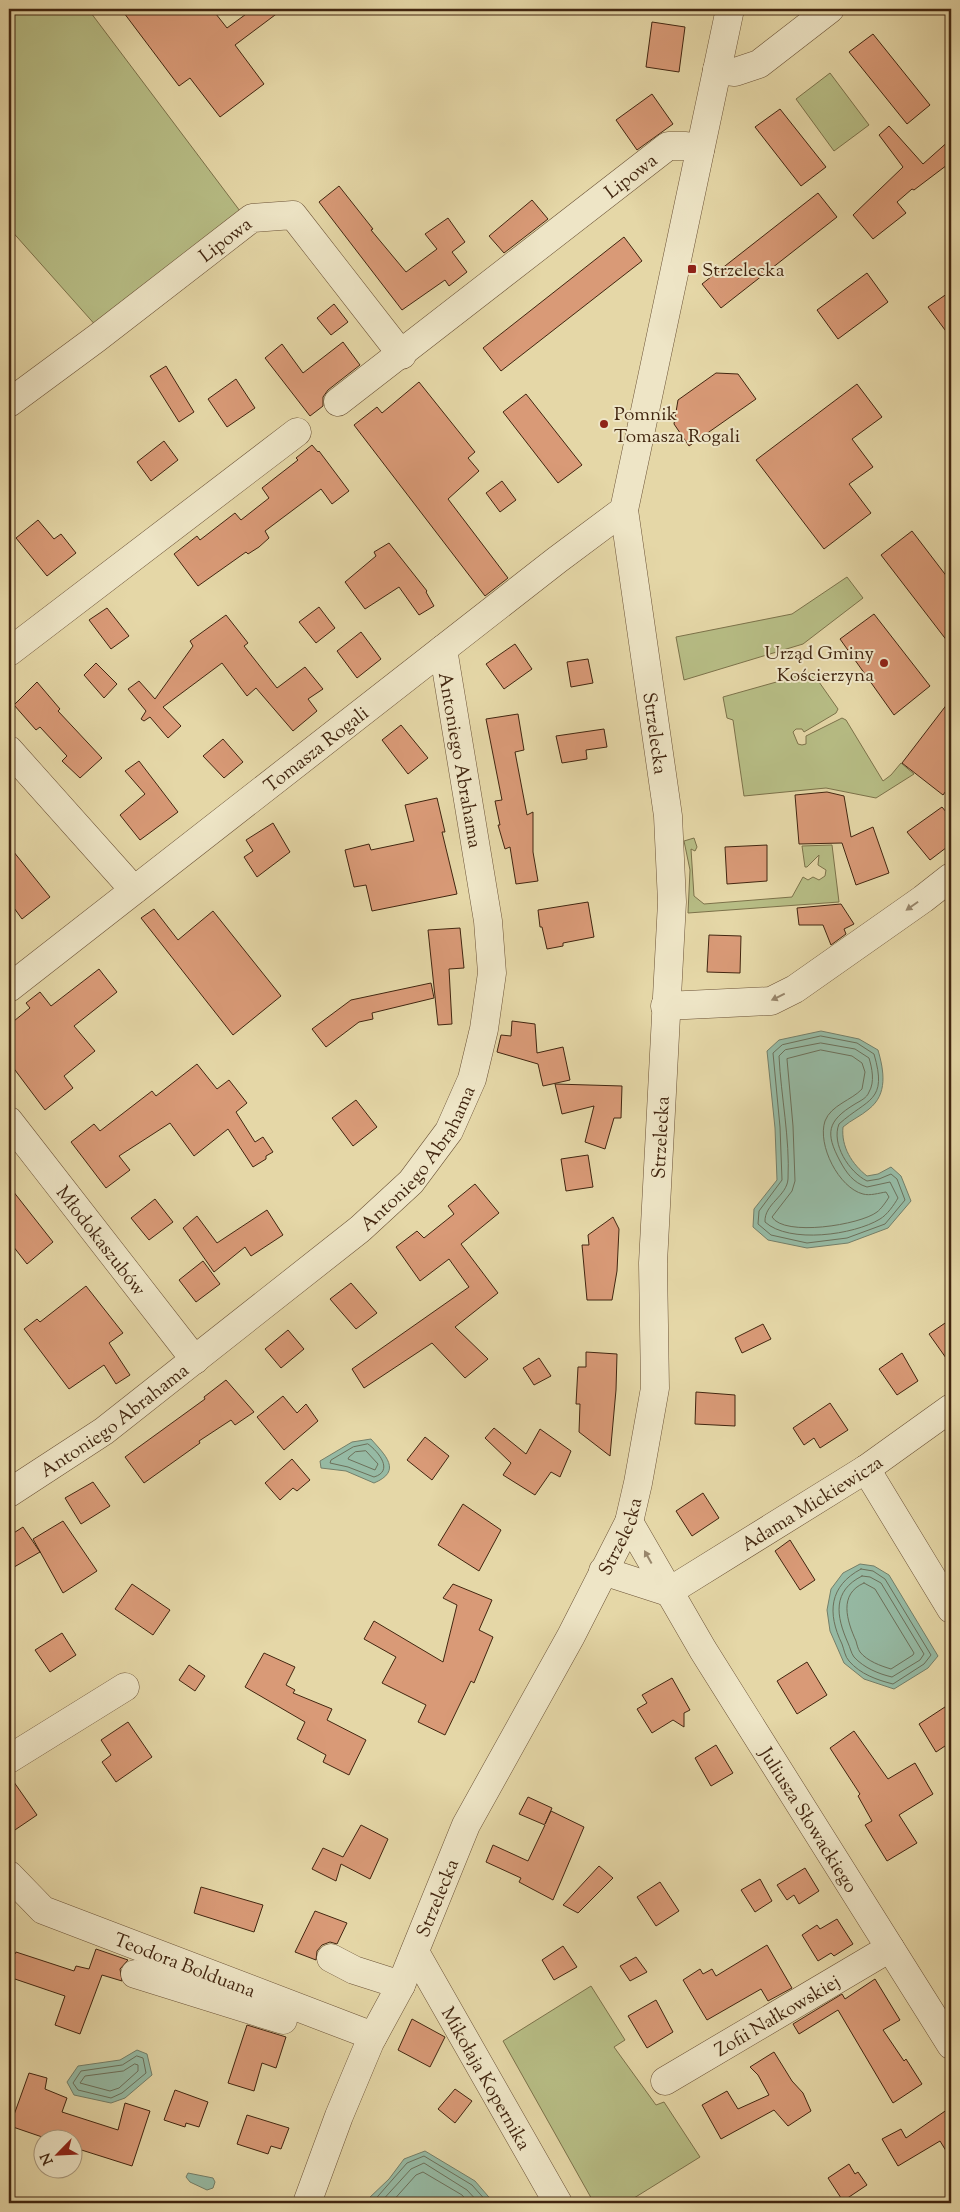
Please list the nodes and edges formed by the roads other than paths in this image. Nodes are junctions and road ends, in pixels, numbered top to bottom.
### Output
1 (730, 9) edge
2 (830, 9) edge
3 (717, 70) junction
4 (700, 150) junction
5 (402, 355) junction
6 (338, 402) dead end
7 (9, 403) edge
8 (296, 432) dead end
9 (624, 510) junction
10 (443, 649) junction
11 (9, 652) edge
12 (9, 750) edge
13 (951, 877) edge
14 (134, 890) junction
15 (9, 988) edge
16 (665, 1006) junction
17 (9, 1121) edge
18 (195, 1360) junction
19 (951, 1408) edge
20 (866, 1470) junction
21 (9, 1493) edge
22 (629, 1522) junction
23 (604, 1571) junction
24 (668, 1592) junction
25 (951, 1609) edge
26 (124, 1687) dead end
27 (9, 1759) edge
28 (9, 1875) edge
29 (890, 1948) junction
30 (415, 1952) junction
31 (331, 1958) dead end
32 (136, 1974) dead end
33 (401, 1985) junction
34 (370, 2042) junction
35 (951, 2045) edge
36 (665, 2081) dead end
37 (307, 2203) edge
38 (558, 2203) edge

1 - 3 street, Strzelecka
2 - 3 street
3 - 4 street, Strzelecka
4 - 5 street, Lipowa
4 - 9 street, Strzelecka
5 - 6 street, Lipowa
5 - 7 street, Lipowa
8 - 11 street
9 - 10 street, Tomasza Rogali
9 - 16 street, Strzelecka
10 - 14 street, Tomasza Rogali
10 - 18 street, Antoniego Abrahama
12 - 14 street
13 -> 16 street
14 - 15 street, Tomasza Rogali
16 - 22 street, Strzelecka
17 - 18 street, Młodokaszubów
18 - 21 street, Antoniego Abrahama
19 - 20 street, Adama Mickiewicza
20 - 24 street, Adama Mickiewicza
20 - 25 street
22 - 23 street, Strzelecka
24 -> 22 street, Juliusza Słowackiego
23 - 24 street
23 - 30 street, Strzelecka
24 - 29 street, Juliusza Słowackiego
26 - 27 street
28 - 34 street, Teodora Bolduana
29 - 35 street, Juliusza Słowackiego
29 - 36 street, Zofii Nałkowskiej
30 - 33 street, Strzelecka
30 - 38 street, Mikołaja Kopernika
31 - 33 street
32 - 34 street
33 - 34 street, Strzelecka
34 - 37 street, Strzelecka

